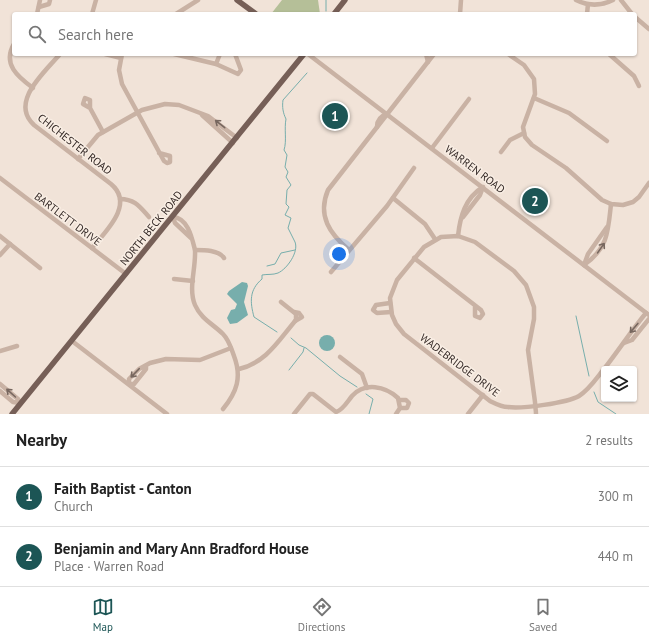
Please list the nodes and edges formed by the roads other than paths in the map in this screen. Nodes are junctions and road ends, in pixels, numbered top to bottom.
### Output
1 (40, 0) edge
2 (50, 0) edge
3 (96, 0) edge
4 (198, 0) edge
5 (237, 0) edge
6 (345, 0) edge
7 (461, 0) edge
8 (576, 0) edge
9 (613, 0) edge
10 (621, 0) edge
11 (192, 2) edge
12 (588, 4) junction
13 (40, 7) junction
14 (39, 12) edge
15 (93, 12) edge
16 (179, 12) edge
17 (253, 12) edge
18 (336, 12) edge
19 (460, 12) edge
20 (587, 12) edge
21 (630, 12) edge
22 (637, 20) edge
23 (649, 29) edge
24 (12, 50) edge
25 (58, 56) edge
26 (122, 56) edge
27 (182, 56) edge
28 (219, 56) edge
29 (236, 56) edge
30 (302, 56) edge
31 (311, 56) edge
32 (426, 56) edge
33 (432, 56) edge
34 (511, 56) edge
35 (610, 56) edge
36 (428, 62) junction
37 (216, 64) junction
38 (639, 86) dead end
39 (33, 88) junction
40 (534, 98) junction
41 (469, 99) dead end
42 (90, 108) dead end
43 (137, 113) junction
44 (387, 114) junction
45 (103, 132) junction
46 (524, 133) junction
47 (235, 140) junction
48 (607, 141) dead end
49 (432, 148) junction
50 (501, 152) dead end
51 (159, 153) dead end
52 (78, 159) junction
53 (414, 168) dead end
54 (0, 178) edge
55 (649, 183) edge
56 (483, 187) junction
57 (394, 198) junction
58 (120, 199) junction
59 (611, 204) junction
60 (149, 217) dead end
61 (173, 217) junction
62 (608, 226) junction
63 (0, 236) edge
64 (458, 236) junction
65 (435, 239) junction
66 (10, 244) junction
67 (92, 248) junction
68 (195, 250) junction
69 (349, 250) junction
70 (0, 255) edge
71 (224, 258) dead end
72 (414, 258) junction
73 (584, 265) junction
74 (40, 268) dead end
75 (331, 272) dead end
76 (126, 274) junction
77 (174, 279) dead end
78 (193, 281) junction
79 (390, 301) junction
80 (281, 302) dead end
81 (476, 307) dead end
82 (391, 312) junction
83 (648, 314) edge
84 (649, 319) edge
85 (72, 341) junction
86 (624, 343) junction
87 (17, 346) dead end
88 (231, 348) junction
89 (0, 351) edge
90 (340, 357) dead end
91 (606, 366) edge
92 (239, 368) junction
93 (601, 373) edge
94 (0, 384) edge
95 (129, 384) junction
96 (367, 388) junction
97 (0, 391) edge
98 (483, 395) junction
99 (399, 400) junction
100 (20, 403) junction
101 (535, 405) junction
102 (400, 408) junction
103 (223, 409) dead end
104 (12, 414) edge
105 (167, 414) edge
106 (294, 414) edge
107 (396, 414) edge
108 (468, 414) edge
109 (536, 414) edge

1 - 13 street
2 - 13 street
3 - 15 street
4 - 11 street
5 - 17 main road
6 - 18 main road
7 - 19 street
8 - 12 street
9 - 12 street
10 - 21 street
11 - 16 street
12 - 20 street
13 - 14 street
22 - 23 street
24 - 39 street
25 - 39 street, CHICHESTER ROAD
26 - 43 street
27 - 37 street
28 - 37 street
29 - 37 street
30 - 47 main road, NORTH BECK ROAD
31 - 44 street, WARREN ROAD
32 - 36 street
33 - 36 street
34 - 40 street
35 - 38 street
36 - 44 street
39 - 52 street, CHICHESTER ROAD
40 - 46 street
40 - 48 street
41 - 49 street
42 - 45 street
43 - 45 street
43 - 47 street
43 - 51 street
44 - 49 street, WARREN ROAD
44 - 69 street
45 - 52 street
46 - 50 street
46 - 59 street
47 - 61 main road, NORTH BECK ROAD
49 - 56 street, WARREN ROAD
52 - 58 street, CHICHESTER ROAD
53 - 57 street
54 - 67 street, BARTLETT DRIVE
55 - 59 street
56 - 64 street
56 - 73 street, WARREN ROAD
57 - 65 street
57 - 69 street
58 - 60 street
58 - 67 street
59 - 62 street
61 - 68 street
61 - 76 main road, NORTH BECK ROAD
62 - 73 street
73 -> 62 street
63 - 66 street
64 - 65 street
64 - 101 street
65 - 72 street
66 - 70 street
66 - 74 street
67 - 76 street, BARTLETT DRIVE
68 - 71 street
68 - 78 street
69 - 75 street
72 - 79 street
72 - 81 street
73 - 83 street, WARREN ROAD
76 - 85 main road, NORTH BECK ROAD
77 - 78 street
78 - 88 street
79 - 82 street, WADEBRIDGE DRIVE
79 - 82 street
80 - 92 street
82 - 98 street, WADEBRIDGE DRIVE
83 -> 86 street, WADEBRIDGE DRIVE
84 - 86 street, WADEBRIDGE DRIVE
85 - 95 street
85 - 100 main road, NORTH BECK ROAD
86 - 91 street, WADEBRIDGE DRIVE
87 - 89 street
88 - 92 street
88 - 95 street
90 - 96 street
92 - 103 street
93 - 101 street, WADEBRIDGE DRIVE
100 -> 94 street
95 - 105 street
96 - 99 street
96 - 106 street
97 - 100 street
98 - 101 street, WADEBRIDGE DRIVE
98 - 108 street
99 - 102 street
99 - 102 street
100 - 104 main road, NORTH BECK ROAD
101 - 109 street
102 - 107 street

